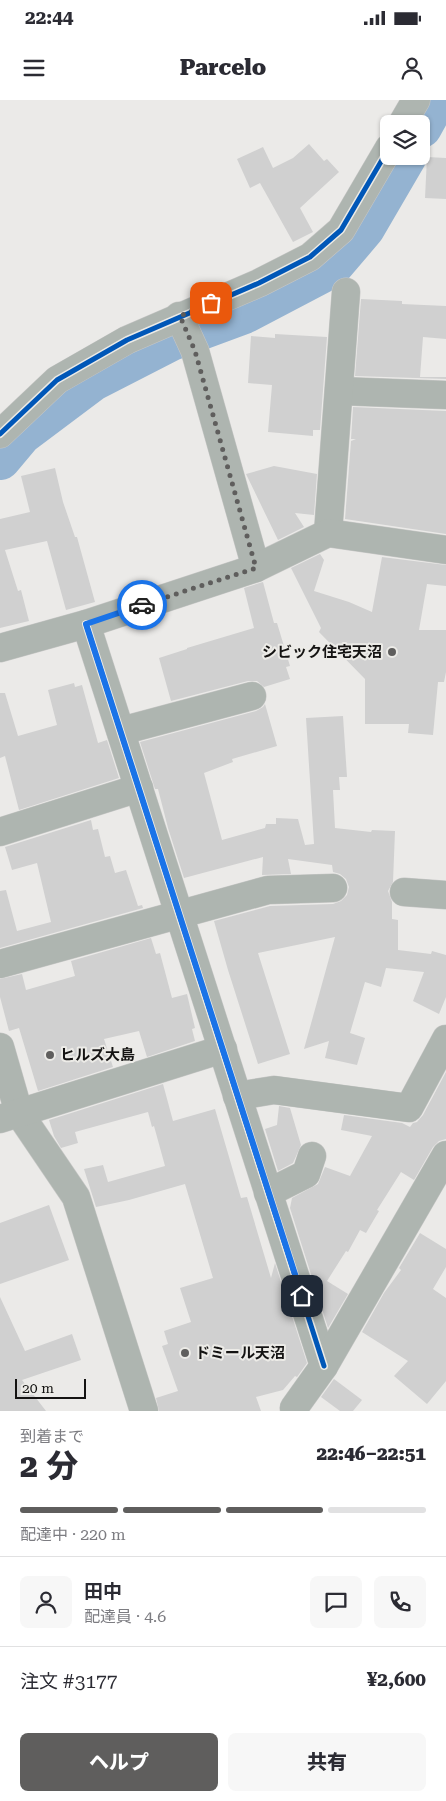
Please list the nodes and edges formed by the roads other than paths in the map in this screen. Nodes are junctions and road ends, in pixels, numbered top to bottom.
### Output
1 (416, 100) edge
2 (407, 115) edge
3 (380, 163) edge
4 (346, 292) dead end
5 (180, 316) junction
6 (339, 391) junction
7 (446, 394) edge
8 (0, 434) edge
9 (328, 533) junction
10 (446, 550) edge
11 (256, 568) junction
12 (86, 624) junction
13 (0, 648) edge
14 (252, 696) dead end
15 (121, 731) junction
16 (139, 788) junction
17 (0, 832) edge
18 (333, 888) dead end
19 (404, 892) dead end
20 (446, 895) edge
21 (180, 916) junction
22 (0, 964) edge
23 (446, 1039) edge
24 (0, 1047) edge
25 (223, 1049) junction
26 (237, 1096) junction
27 (10, 1116) edge
28 (446, 1155) edge
29 (312, 1156) dead end
30 (268, 1193) junction
31 (324, 1366) junction
32 (144, 1411) edge
33 (295, 1411) edge

1 - 2 street
3 - 5 street
4 - 6 street
5 - 8 street
5 - 11 street
6 - 7 street
6 - 9 street
9 - 10 street
9 - 11 street
11 - 12 street
12 - 13 street
12 - 15 street
14 - 15 street
15 - 16 street
16 - 17 street
16 - 21 street
18 - 21 street
19 - 20 street
21 - 22 street
21 - 25 street
23 - 26 street
24 - 27 street
25 - 26 street
25 - 27 street
26 - 30 street
27 - 32 street
28 - 31 street
29 - 30 street
30 - 31 street
31 - 33 street

